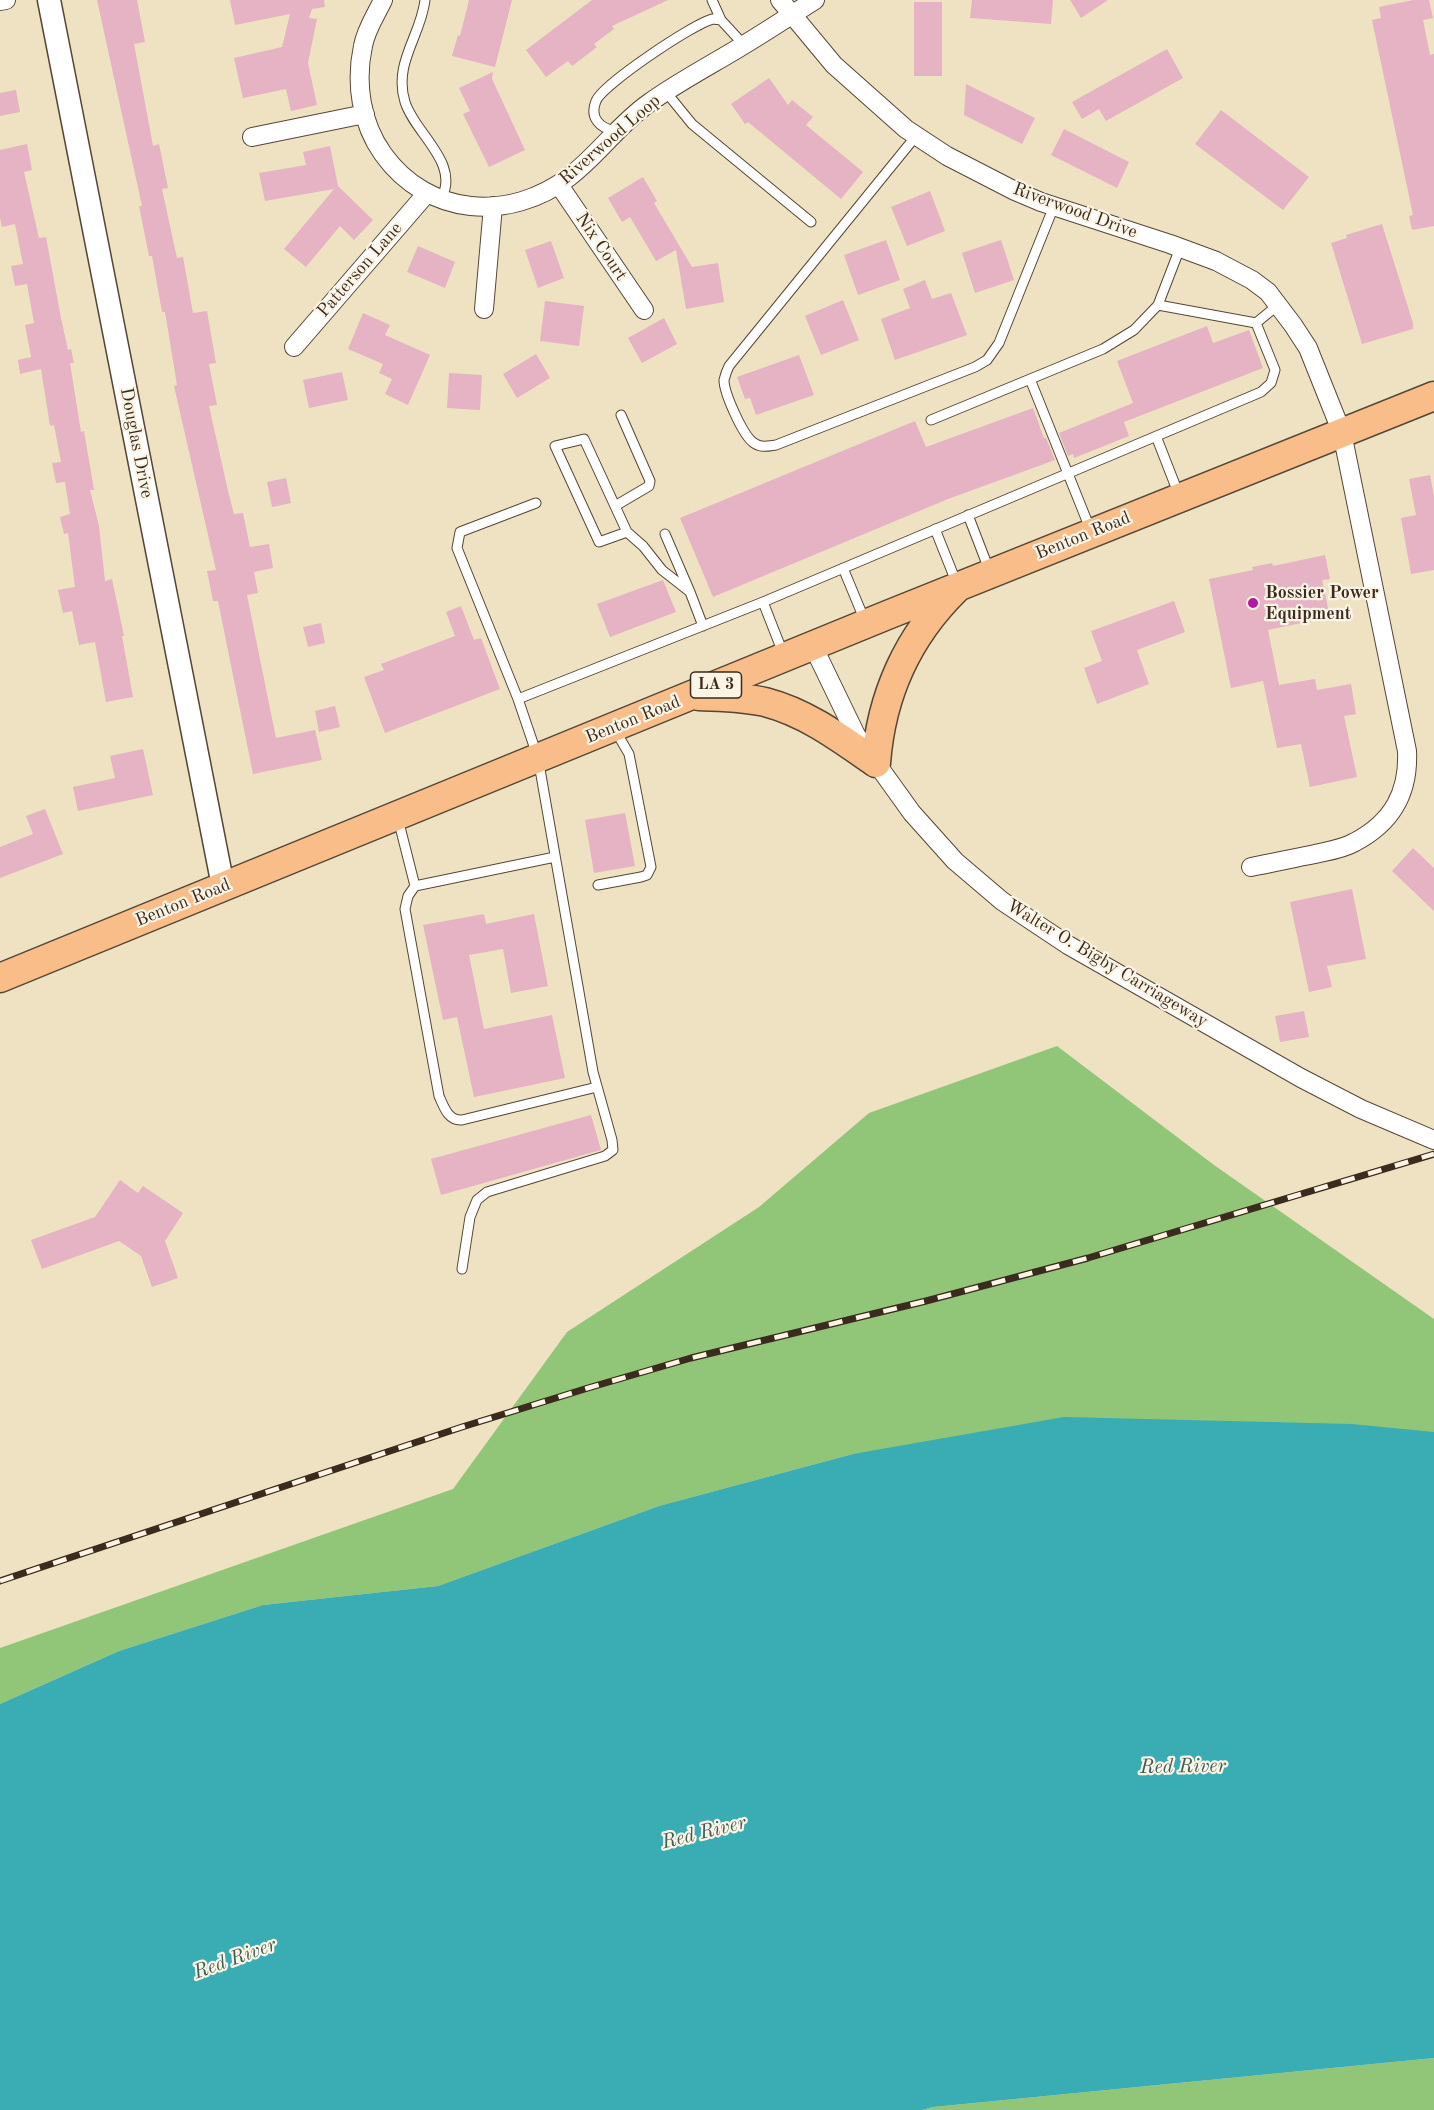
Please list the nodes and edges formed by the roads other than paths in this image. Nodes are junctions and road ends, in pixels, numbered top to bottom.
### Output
1 (6, 0) edge
2 (49, 0) edge
3 (383, 0) edge
4 (425, 0) edge
5 (712, 0) edge
6 (815, 0) edge
7 (0, 1) edge
8 (785, 8) edge
9 (721, 20) junction
10 (744, 45) junction
11 (666, 92) junction
12 (365, 114) junction
13 (615, 131) junction
14 (916, 136) junction
15 (252, 137) dead end
16 (559, 184) junction
17 (434, 196) junction
18 (493, 206) junction
19 (1054, 207) junction
20 (811, 222) dead end
21 (1180, 248) junction
22 (1158, 305) junction
23 (1278, 305) junction
24 (484, 309) dead end
25 (644, 310) dead end
26 (1256, 323) junction
27 (294, 347) dead end
28 (1030, 379) junction
29 (1434, 396) edge
30 (621, 415) dead end
31 (931, 420) dead end
32 (1342, 433) junction
33 (1156, 436) junction
34 (1068, 473) junction
35 (1180, 498) junction
36 (536, 502) dead end
37 (615, 506) junction
38 (968, 515) junction
39 (935, 530) junction
40 (627, 532) junction
41 (1092, 533) junction
42 (665, 534) dead end
43 (843, 568) junction
44 (990, 573) junction
45 (958, 587) junction
46 (690, 592) junction
47 (763, 602) junction
48 (866, 623) junction
49 (703, 626) junction
50 (813, 646) junction
51 (785, 657) junction
52 (692, 695) junction
53 (518, 699) junction
54 (614, 728) junction
55 (538, 758) junction
56 (876, 763) junction
57 (397, 815) junction
58 (555, 857) junction
59 (1251, 867) dead end
60 (598, 885) dead end
61 (223, 886) junction
62 (416, 886) junction
63 (0, 978) edge
64 (597, 1087) junction
65 (1434, 1140) edge
66 (462, 1269) dead end

1 - 7 street
2 - 61 street, Douglas Drive
3 - 12 street, Riverwood Loop
4 - 17 lane
5 - 9 lane
6 - 8 street, Riverwood Loop
8 - 10 street, Riverwood Loop
8 - 14 street, Riverwood Drive
9 - 10 lane
9 - 13 lane
10 - 11 street, Riverwood Loop
11 - 13 street, Riverwood Loop
11 - 20 lane
12 - 15 street
12 - 17 street, Riverwood Loop
13 - 16 street, Riverwood Loop
14 - 19 street, Riverwood Drive
14 - 19 lane
16 - 18 street, Riverwood Loop
16 - 25 street, Nix Court
17 - 18 street, Riverwood Loop
17 - 27 street, Patterson Lane
18 - 24 street
19 - 21 street, Riverwood Drive
21 - 22 lane
21 - 23 street, Riverwood Drive
22 - 26 lane
22 - 28 lane
23 - 26 lane
23 - 32 street, Riverwood Drive
26 - 33 lane
28 - 31 lane
28 - 34 lane
29 - 32 main road, Benton Road / LA 3
30 - 37 lane
32 - 35 main road, Benton Road / LA 3
32 - 59 street, Riverwood Drive
33 - 34 lane
33 - 35 lane
34 - 38 lane
34 - 41 lane
35 - 41 main road, Benton Road / LA 3
36 - 53 lane
37 - 40 lane
37 - 40 lane
38 - 39 lane
38 - 44 lane
39 - 43 lane
39 - 45 lane
40 - 46 lane
41 - 44 main road, Benton Road / LA 3
42 - 46 lane
43 - 47 lane
43 - 48 lane
44 - 45 main road, Benton Road / LA 3
45 - 48 main road, Benton Road / LA 3
45 - 56 main road
46 - 49 lane
47 - 49 lane
47 - 51 lane
48 - 50 main road, Benton Road / LA 3
49 - 53 lane
50 - 51 main road, Benton Road / LA 3
50 - 56 street, Walter O. Bigby Carriageway
51 - 52 main road, Benton Road / LA 3
52 - 54 main road, Benton Road / LA 3
52 - 56 main road
53 - 55 lane
54 - 55 main road, Benton Road / LA 3
54 - 60 lane
55 - 57 main road, Benton Road / LA 3
55 - 58 lane
56 - 65 street, Walter O. Bigby Carriageway
57 - 61 main road, Benton Road / LA 3
57 - 62 lane
58 - 62 lane
58 - 64 lane
61 - 63 main road, Benton Road / LA 3
62 - 64 lane
64 - 66 lane

